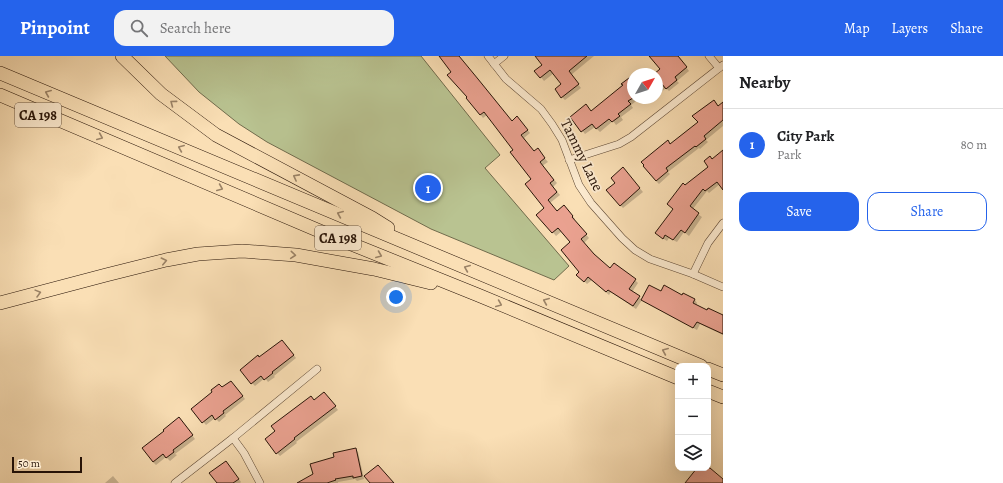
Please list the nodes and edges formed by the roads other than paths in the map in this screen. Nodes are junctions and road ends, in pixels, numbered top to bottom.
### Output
1 (122, 56) edge
2 (488, 56) edge
3 (504, 56) edge
4 (709, 56) edge
5 (494, 64) junction
6 (721, 67) edge
7 (0, 73) edge
8 (0, 95) edge
9 (0, 104) edge
10 (75, 127) junction
11 (569, 160) junction
12 (723, 222) edge
13 (414, 246) junction
14 (692, 274) junction
15 (723, 287) edge
16 (478, 295) junction
17 (0, 303) edge
18 (694, 363) edge
19 (317, 370) dead end
20 (711, 370) edge
21 (723, 375) edge
22 (675, 377) edge
23 (711, 392) edge
24 (723, 397) edge
25 (233, 438) junction
26 (175, 483) edge
27 (260, 483) edge

13 -> 1 highway
2 - 5 street, Tammy Lane
3 - 5 street
4 - 6 street
5 - 11 street, Tammy Lane
6 - 11 street
13 -> 7 highway, CA 198
8 - 10 highway, CA 198
9 - 10 highway, CA 198
10 -> 16 highway, CA 198
11 - 14 street, Tammy Lane
12 - 14 street
18 -> 13 highway, CA 198
14 - 15 street, Tammy Lane
17 -> 16 highway
16 -> 22 highway, CA 198
19 - 25 street
20 - 21 highway
23 - 24 highway
25 - 26 street
25 - 27 street

